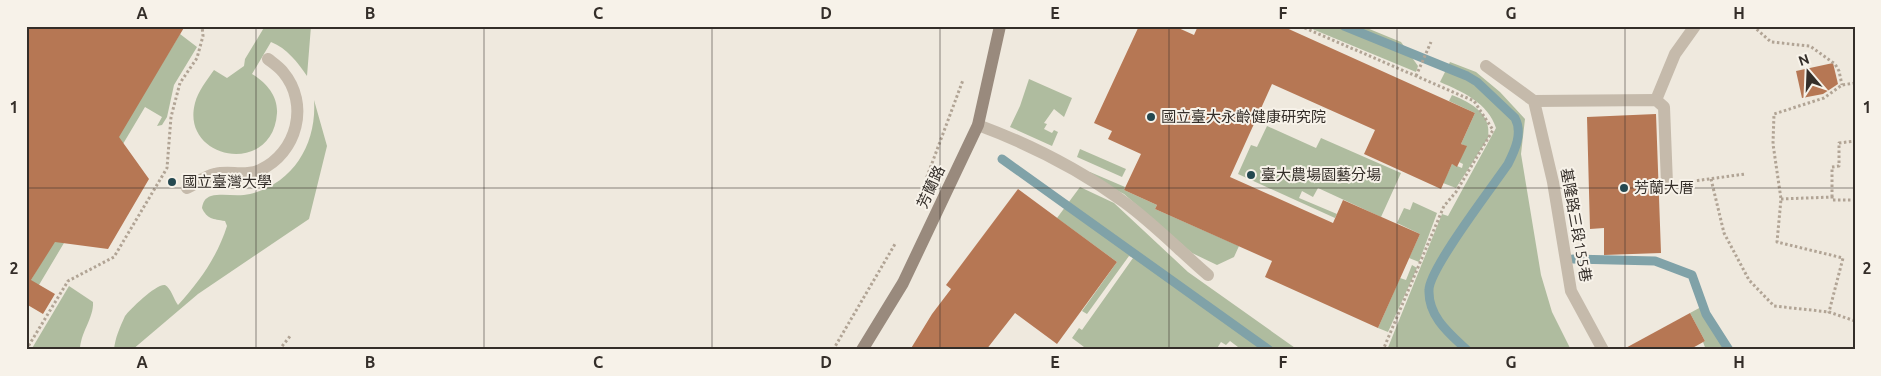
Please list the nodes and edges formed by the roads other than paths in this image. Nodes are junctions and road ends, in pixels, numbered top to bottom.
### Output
1 (1000, 26) edge
2 (1695, 26) edge
3 (268, 60) dead end
4 (1486, 66) dead end
5 (1534, 100) junction
6 (1656, 100) junction
7 (978, 125) junction
8 (1667, 184) road end
9 (187, 188) dead end
10 (1208, 275) dead end
11 (862, 350) edge
12 (1603, 350) edge

1 - 7 street, 芳蘭路
2 - 6 street
3 - 9 street
4 - 5 street
5 - 6 street
5 - 12 street, 基隆路三段155巷
6 - 8 street
7 - 10 street
7 - 11 street, 芳蘭路

